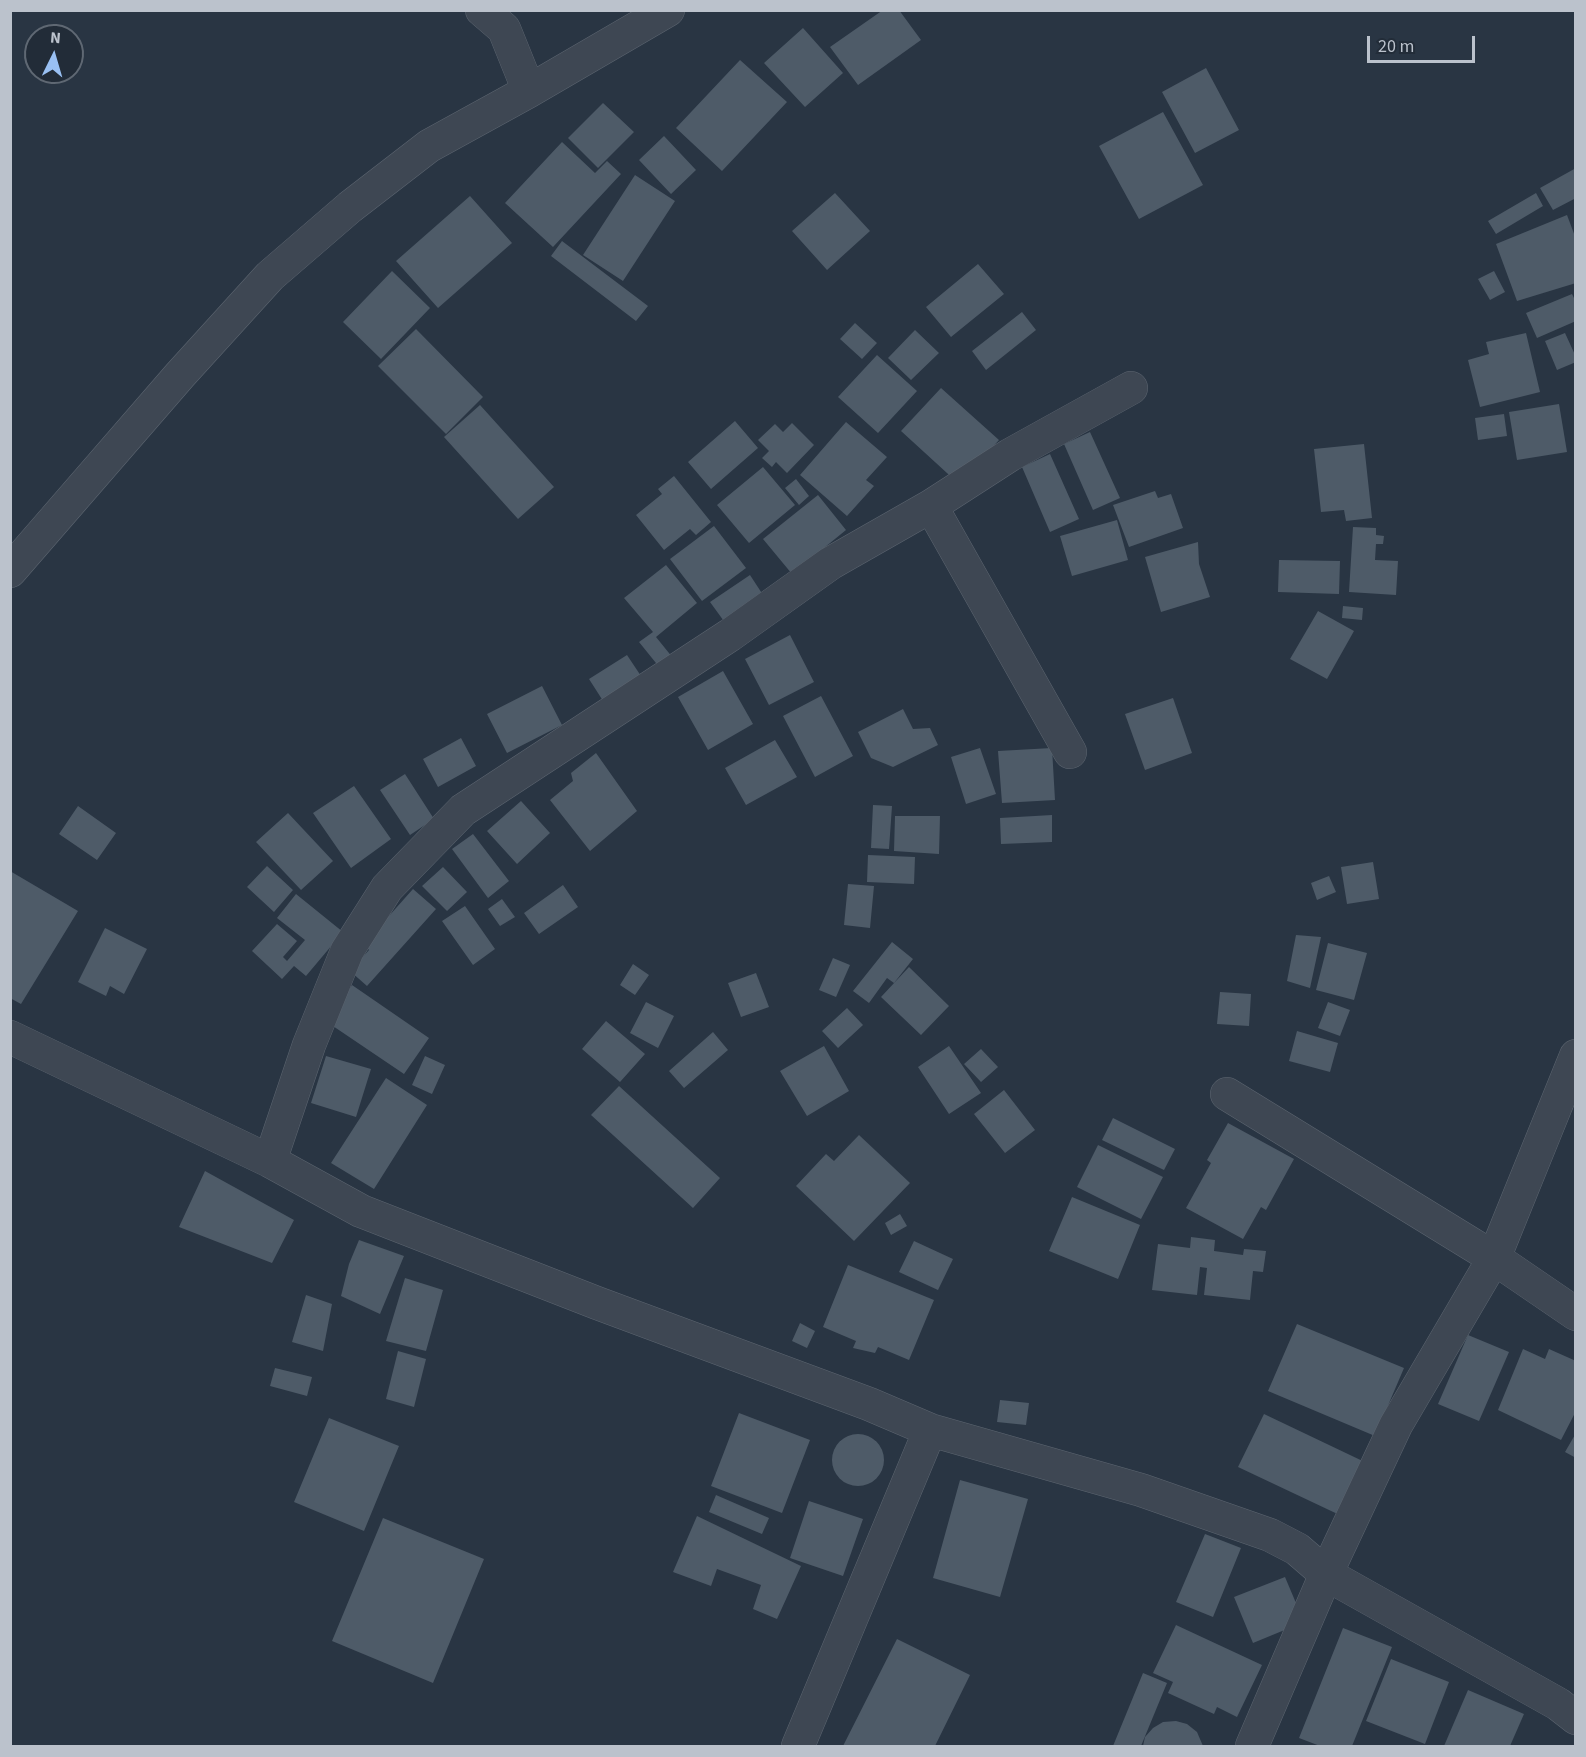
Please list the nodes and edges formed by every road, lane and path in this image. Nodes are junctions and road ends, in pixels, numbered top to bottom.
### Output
1 (668, 10) edge
2 (498, 17) edge
3 (529, 91) junction
4 (1131, 388) dead end
5 (931, 507) junction
6 (10, 571) edge
7 (1070, 752) dead end
8 (10, 1037) edge
9 (1575, 1056) edge
10 (1227, 1094) dead end
11 (270, 1161) junction
12 (1494, 1258) junction
13 (1575, 1314) edge
14 (930, 1430) junction
15 (1326, 1574) junction
16 (1575, 1718) edge
17 (798, 1746) edge
18 (1252, 1746) edge

1 - 3 street
2 - 3 street
3 - 6 street
4 - 5 street
5 - 7 street
5 - 11 street
8 - 11 street
9 - 12 street
10 - 12 street
11 - 14 street
12 - 13 street
12 - 15 street
14 - 15 street
14 - 17 street
15 - 16 street
15 - 18 street

